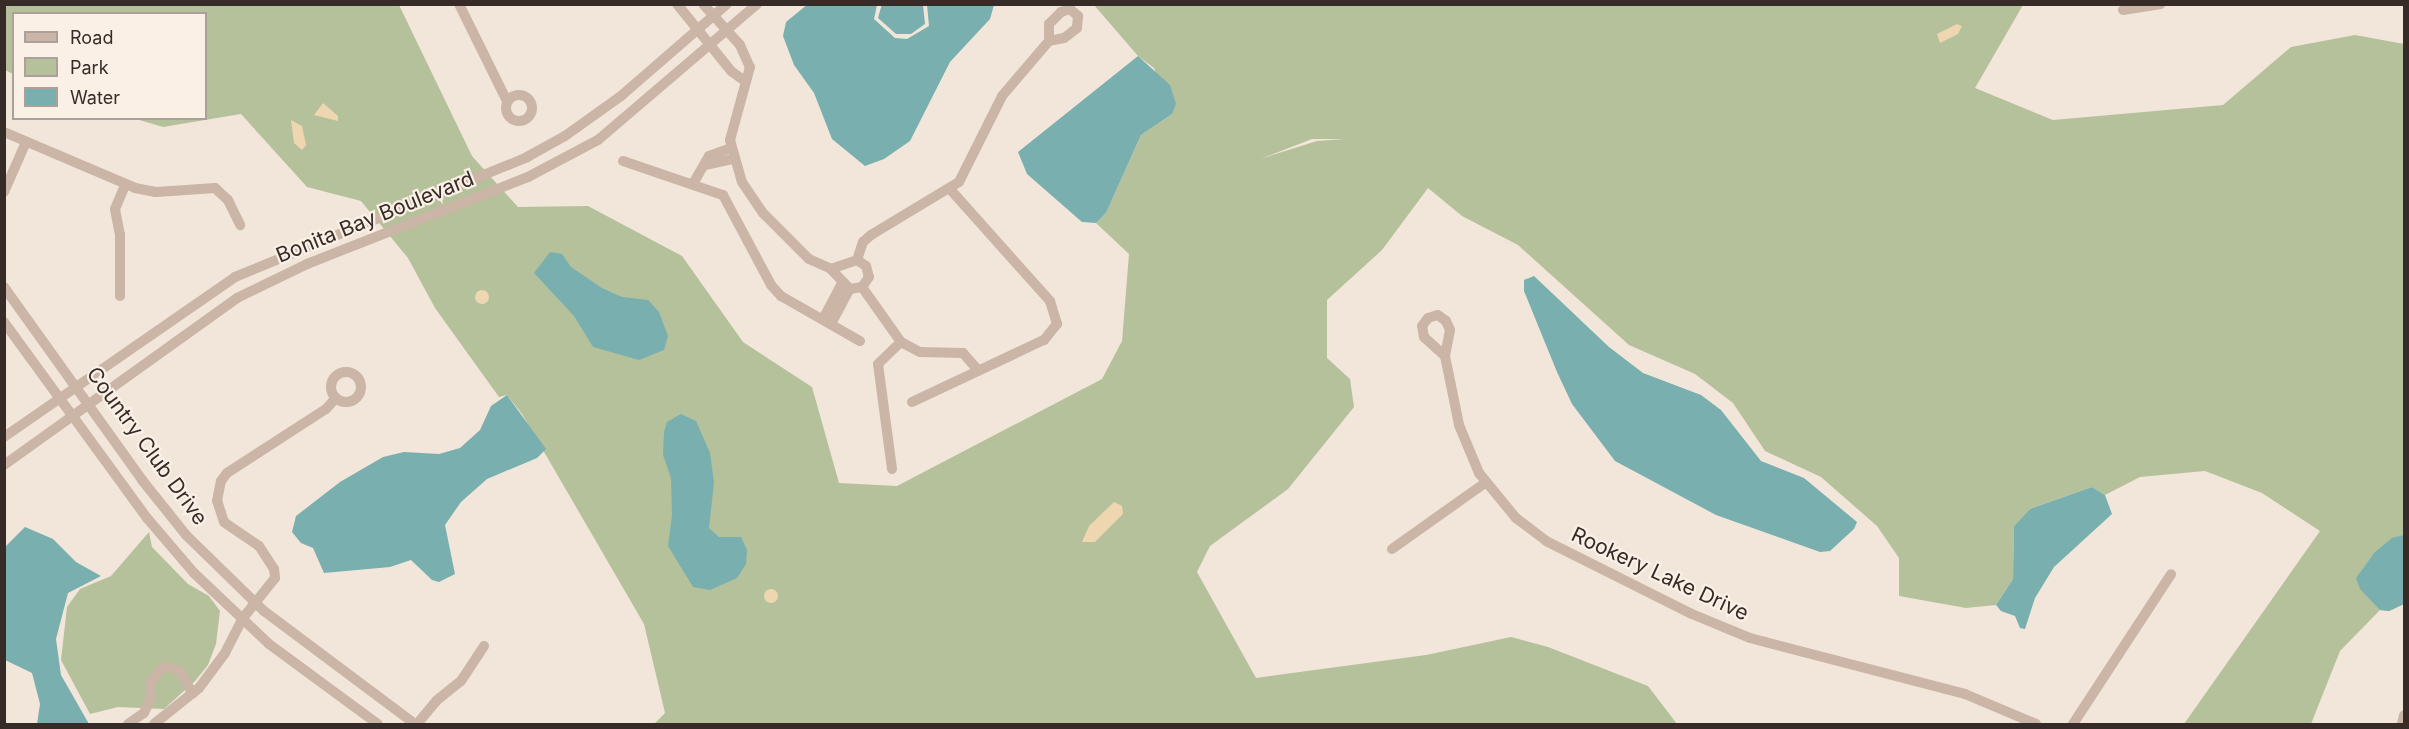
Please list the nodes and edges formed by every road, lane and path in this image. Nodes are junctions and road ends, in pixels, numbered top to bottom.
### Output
1 (459, 4) edge
2 (677, 4) edge
3 (703, 4) edge
4 (727, 4) edge
5 (757, 4) edge
6 (2161, 4) edge
7 (2123, 10) dead end
8 (713, 16) junction
9 (697, 29) junction
10 (726, 30) junction
11 (1049, 41) dead end
12 (709, 44) junction
13 (746, 81) junction
14 (507, 101) dead end
15 (4, 132) edge
16 (26, 141) junction
17 (732, 154) junction
18 (623, 161) dead end
19 (694, 182) junction
20 (125, 185) junction
21 (950, 189) junction
22 (4, 192) edge
23 (240, 225) dead end
24 (857, 260) junction
25 (831, 269) junction
26 (862, 286) junction
27 (4, 287) edge
28 (846, 287) junction
29 (120, 296) dead end
30 (4, 322) edge
31 (827, 322) junction
32 (860, 341) dead end
33 (901, 342) junction
34 (1445, 356) dead end
35 (978, 370) junction
36 (78, 386) junction
37 (61, 397) junction
38 (336, 398) dead end
39 (912, 402) dead end
40 (89, 404) junction
41 (73, 415) junction
42 (4, 437) edge
43 (4, 465) edge
44 (892, 469) dead end
45 (1485, 483) junction
46 (1392, 549) dead end
47 (2171, 574) dead end
48 (256, 603) junction
49 (243, 618) junction
50 (484, 646) dead end
51 (193, 694) junction
52 (2404, 715) edge
53 (128, 724) edge
54 (154, 724) edge
55 (378, 724) edge
56 (416, 724) edge
57 (2036, 724) edge
58 (2073, 724) edge
59 (2402, 724) edge

1 - 14 street
2 - 9 street
3 - 8 street
4 - 8 street, Bonita Bay Boulevard
5 - 10 street, Bonita Bay Boulevard
6 - 7 street
8 - 9 street, Bonita Bay Boulevard
8 - 10 street
9 - 12 street
9 - 36 street, Bonita Bay Boulevard
10 - 12 street, Bonita Bay Boulevard
10 - 13 street
11 - 21 street
12 - 13 street
12 - 40 street, Bonita Bay Boulevard
13 - 17 street
15 - 16 street
16 - 20 street
16 - 22 street
17 - 19 street
17 - 25 street
18 - 19 street
19 - 31 street
20 - 23 street
20 - 29 street
21 - 24 street
21 - 35 street
24 - 25 street
24 - 26 street
25 - 28 street
26 - 28 street
26 - 33 street
27 - 36 street, Country Club Drive
28 - 31 street
30 - 37 street, Country Club Drive
31 - 32 street
33 - 35 street
33 - 44 street
34 - 45 street, Rookery Lake Drive
35 - 39 street
36 - 37 street, Bonita Bay Boulevard
36 - 40 street, Country Club Drive
37 - 41 street, Country Club Drive
37 - 42 street, Bonita Bay Boulevard
38 - 48 street
40 - 41 street, Bonita Bay Boulevard
40 - 48 street, Country Club Drive
41 - 43 street, Bonita Bay Boulevard
41 - 49 street, Country Club Drive
45 - 46 street
45 - 57 street, Rookery Lake Drive
47 - 58 street
48 - 49 street
48 - 56 street, Country Club Drive
49 - 51 street
49 - 55 street, Country Club Drive
50 - 56 street
51 - 53 street
51 - 54 street
52 - 59 street

